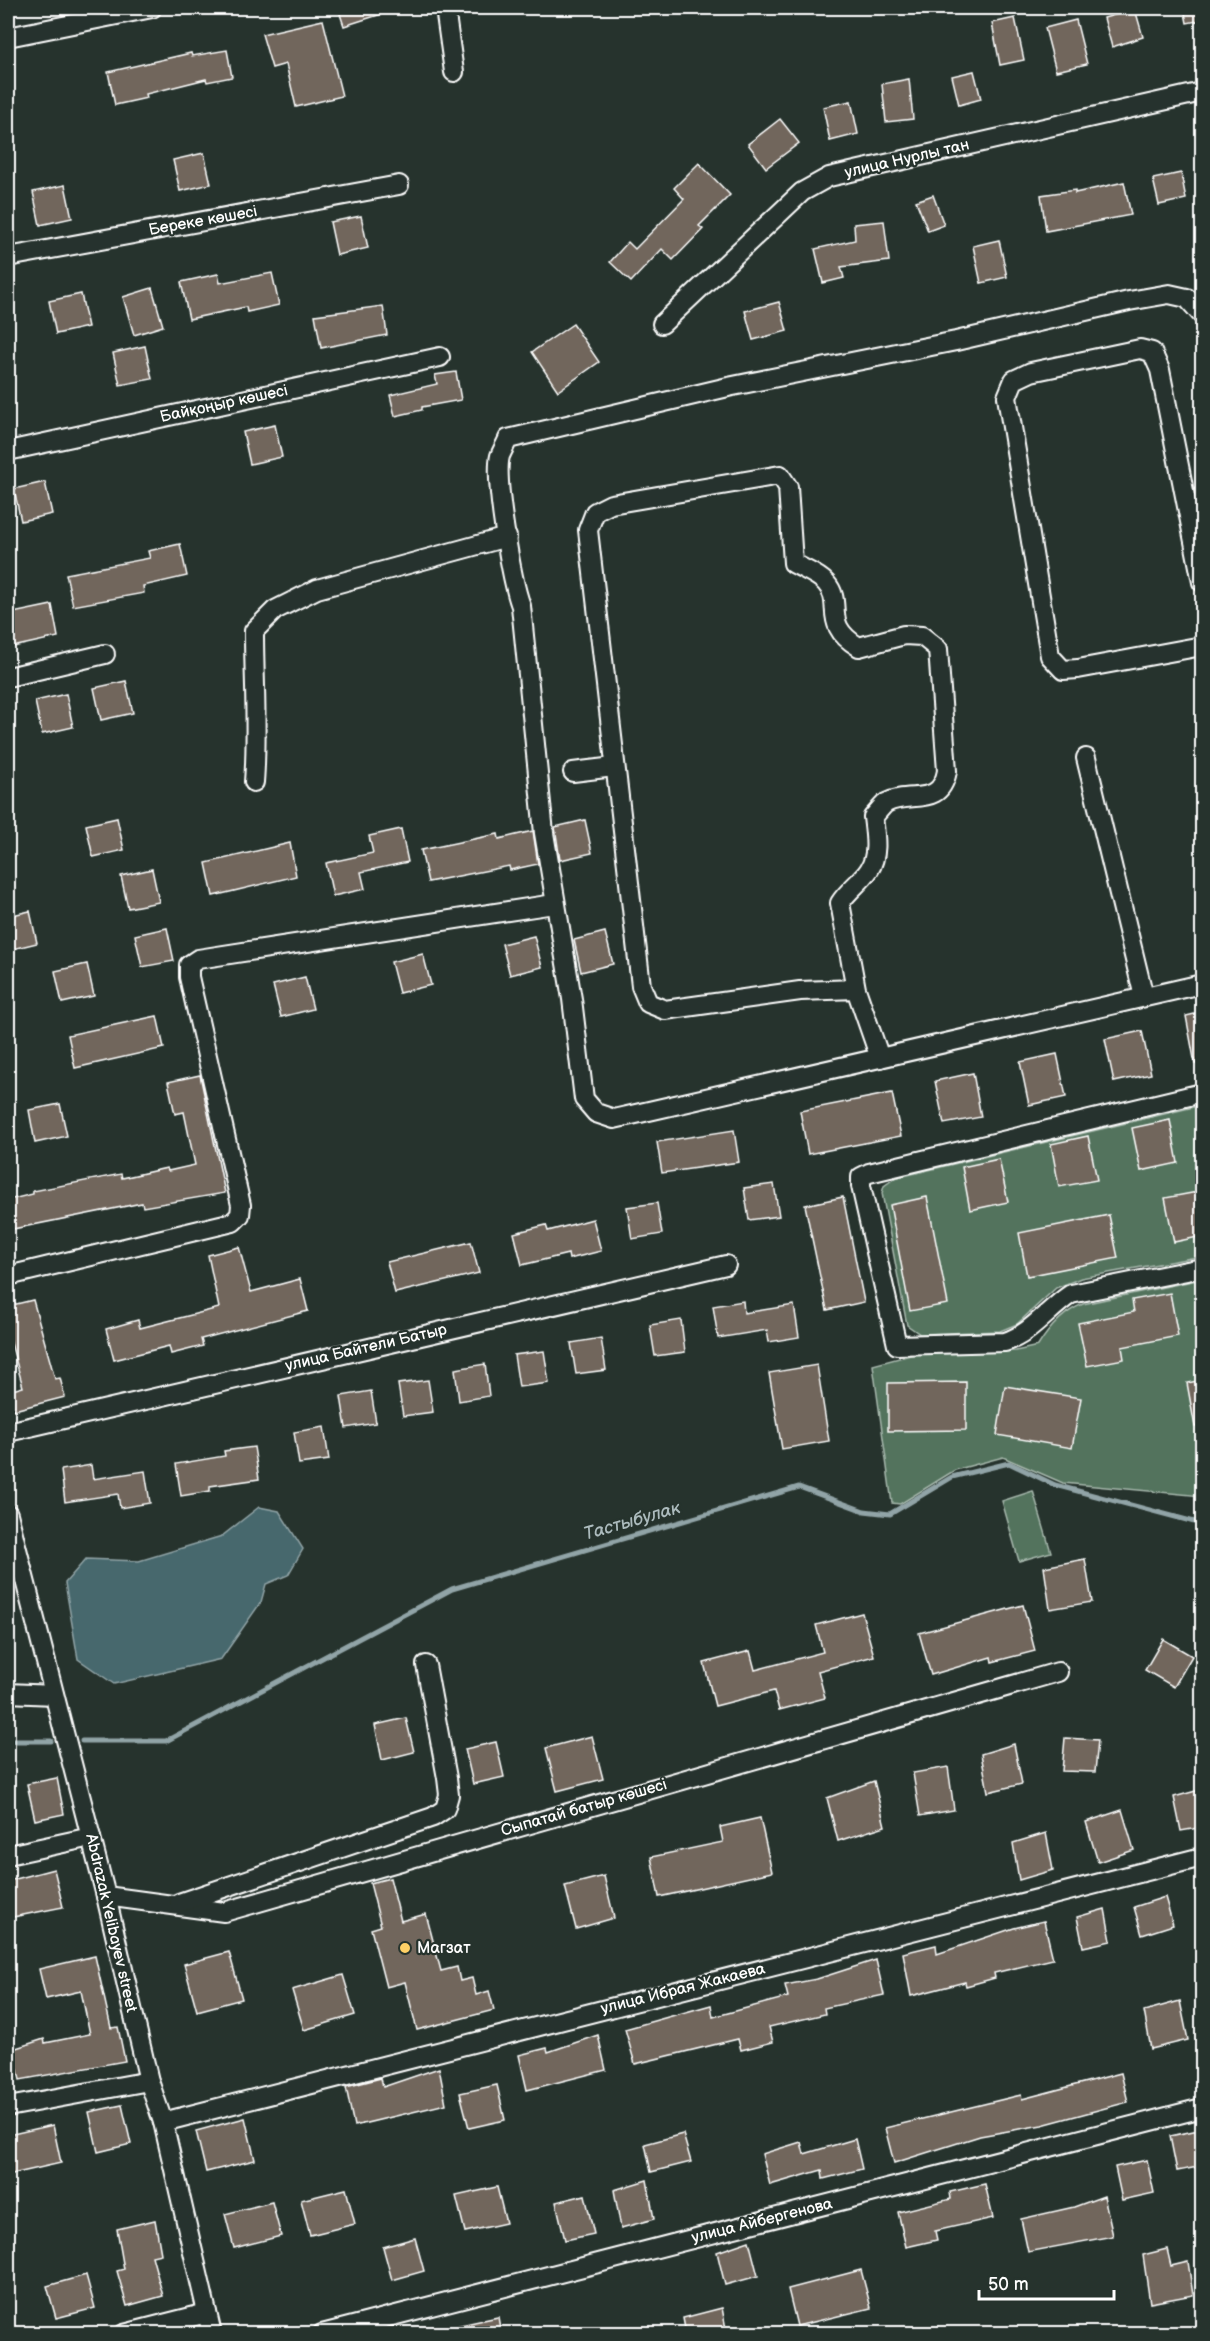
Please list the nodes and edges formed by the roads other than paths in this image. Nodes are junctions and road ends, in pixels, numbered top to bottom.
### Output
1 (152, 8) edge
2 (446, 8) edge
3 (8, 37) edge
4 (454, 72) dead end
5 (1203, 92) edge
6 (399, 186) dead end
7 (8, 257) edge
8 (1203, 315) edge
9 (662, 324) dead end
10 (440, 357) dead end
11 (8, 451) edge
12 (507, 537) junction
13 (1203, 582) edge
14 (1203, 646) edge
15 (105, 654) dead end
16 (8, 677) edge
17 (1086, 758) dead end
18 (614, 767) junction
19 (573, 772) dead end
20 (254, 782) dead end
21 (554, 904) junction
22 (1203, 984) edge
23 (856, 989) junction
24 (1144, 998) junction
25 (880, 1058) junction
26 (1203, 1093) edge
27 (726, 1265) dead end
28 (1203, 1268) edge
29 (8, 1276) edge
30 (8, 1432) edge
31 (8, 1514) edge
32 (426, 1665) dead end
33 (1058, 1672) dead end
34 (8, 1693) edge
35 (54, 1695) junction
36 (91, 1836) junction
37 (8, 1855) edge
38 (1203, 1857) edge
39 (106, 1896) junction
40 (174, 1905) junction
41 (149, 2081) junction
42 (8, 2107) edge
43 (1203, 2108) edge
44 (163, 2122) junction
45 (207, 2313) junction
46 (124, 2334) edge
47 (212, 2334) edge
48 (322, 2334) edge

1 - 3 street
2 - 4 street
5 - 9 street, улица Нурлы тан
6 - 7 street, Береке көшесі
8 - 12 street
10 - 11 street, Байқоңыр көшесі
12 - 20 street
12 - 21 street
13 - 14 street
15 - 16 street
17 - 24 street
18 - 19 street
18 - 23 street
18 - 23 street
21 - 25 street
21 - 29 street
22 - 24 street
23 - 25 street
24 - 25 street
26 - 28 street
27 - 30 street, улица Байтели Батыр
31 - 35 street, Abdrazak Yelibayev street
32 - 40 street
33 - 40 street, Сыпатай батыр көшесі
34 - 35 street
35 - 36 street, Abdrazak Yelibayev street
36 - 37 street
36 - 39 street, Abdrazak Yelibayev street
38 - 44 street, улица Ибрая Жакаева
39 - 40 street, Сыпатай батыр көшесі
39 - 41 street, Abdrazak Yelibayev street
41 - 42 street
41 - 44 street, Abdrazak Yelibayev street
43 - 48 street, улица Айбергенова
44 - 45 street, Abdrazak Yelibayev street
45 - 46 street
45 - 47 street, Abdrazak Yelibayev street

